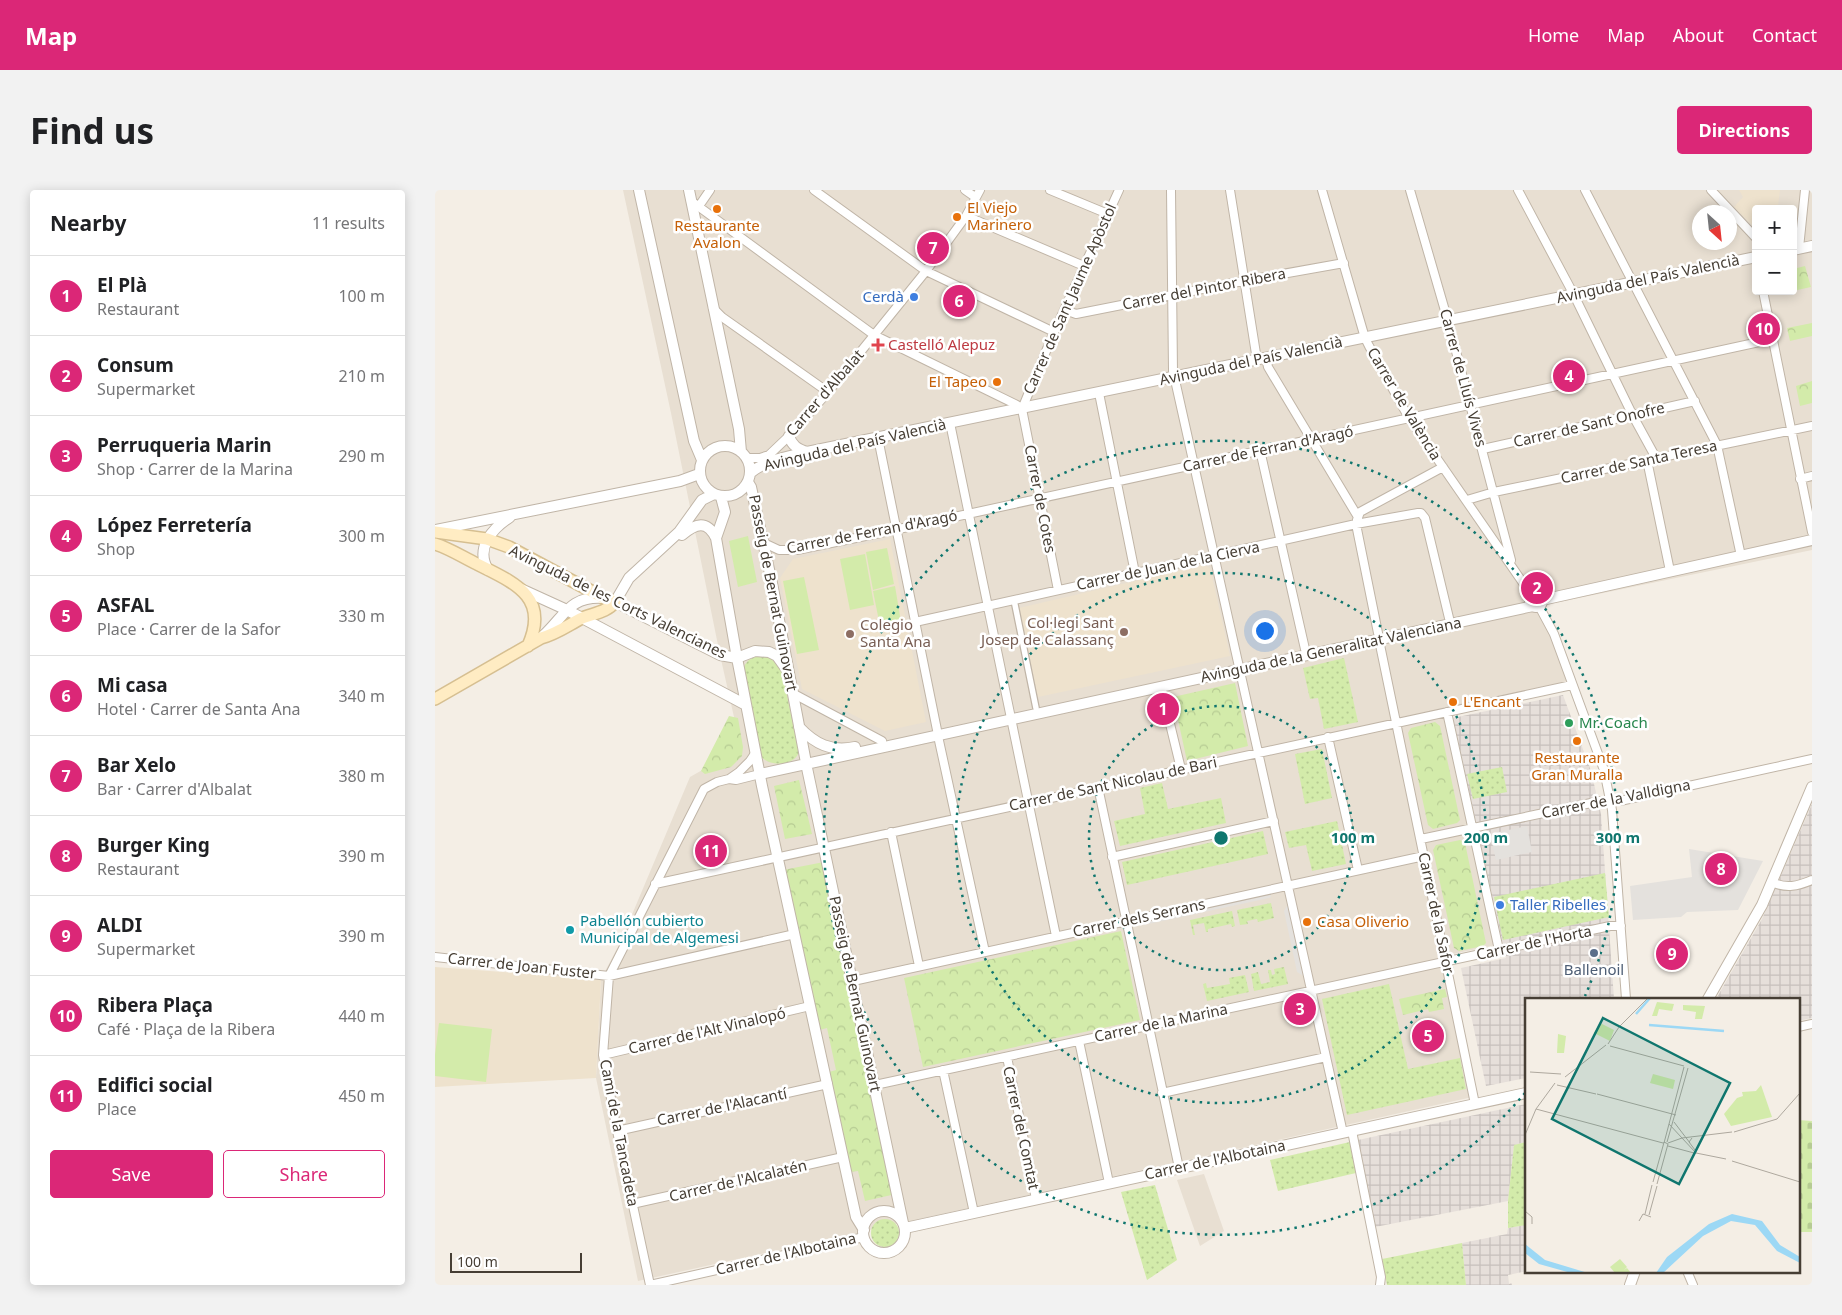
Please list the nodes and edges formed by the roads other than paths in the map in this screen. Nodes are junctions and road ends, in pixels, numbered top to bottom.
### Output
1 (639, 190) edge
2 (689, 190) edge
3 (710, 190) edge
4 (814, 190) edge
5 (965, 190) edge
6 (980, 190) edge
7 (1050, 190) edge
8 (1119, 190) edge
9 (1171, 190) edge
10 (1230, 190) edge
11 (1322, 190) edge
12 (1410, 190) edge
13 (1518, 190) edge
14 (1585, 190) edge
15 (1711, 190) edge
16 (1805, 190) edge
17 (975, 197) junction
18 (695, 203) junction
19 (1108, 214) junction
20 (966, 216) junction
21 (1752, 234) edge
22 (1797, 242) edge
23 (1812, 246) edge
24 (1797, 249) edge
25 (1752, 258) edge
26 (1344, 263) junction
27 (1084, 266) junction
28 (926, 272) junction
29 (1243, 281) junction
30 (1633, 283) junction
31 (1574, 295) junction
32 (1764, 295) edge
33 (1172, 296) junction
34 (713, 308) junction
35 (1065, 310) junction
36 (1448, 321) junction
37 (1054, 332) junction
38 (874, 335) junction
39 (1365, 338) junction
40 (1773, 339) junction
41 (1261, 359) junction
42 (1673, 360) junction
43 (1612, 374) junction
44 (1174, 377) junction
45 (829, 392) junction
46 (1099, 393) junction
47 (1695, 402) junction
48 (1471, 405) junction
49 (1022, 408) junction
50 (1633, 416) junction
51 (1409, 418) junction
52 (950, 423) junction
53 (1812, 426) edge
54 (1791, 430) junction
55 (789, 436) junction
56 (878, 438) junction
57 (1311, 439) junction
58 (1717, 445) junction
59 (1483, 449) junction
60 (1260, 450) junction
61 (807, 452) junction
62 (744, 455) junction
63 (1656, 458) junction
64 (701, 460) junction
65 (1647, 460) junction
66 (1194, 465) junction
67 (1443, 466) junction
68 (699, 474) junction
69 (1812, 476) edge
70 (749, 477) junction
71 (1800, 478) junction
72 (1117, 482) junction
73 (1494, 492) junction
74 (718, 496) junction
75 (1040, 498) junction
76 (1467, 500) junction
77 (515, 514) junction
78 (969, 514) junction
79 (1357, 521) junction
80 (897, 530) junction
81 (435, 531) edge
82 (1812, 532) edge
83 (716, 538) junction
84 (487, 539) junction
85 (1812, 540) edge
86 (1280, 541) junction
87 (764, 543) junction
88 (435, 544) edge
89 (1214, 555) junction
90 (1741, 556) junction
91 (645, 564) junction
92 (1513, 566) junction
93 (488, 570) junction
94 (1671, 571) junction
95 (1135, 573) junction
96 (520, 588) junction
97 (1058, 590) junction
98 (609, 600) junction
99 (1014, 600) junction
100 (1535, 602) junction
101 (987, 606) junction
102 (567, 610) junction
103 (583, 618) junction
104 (1449, 618) junction
105 (915, 622) junction
106 (1379, 636) junction
107 (541, 638) junction
108 (528, 646) junction
109 (1305, 649) junction
110 (737, 658) junction
111 (1239, 667) junction
112 (791, 675) junction
113 (1572, 685) junction
114 (1161, 687) junction
115 (794, 694) junction
116 (435, 699) edge
117 (746, 705) junction
118 (1037, 708) junction
119 (1447, 712) junction
120 (1010, 717) junction
121 (1397, 722) junction
122 (799, 727) junction
123 (937, 733) junction
124 (1328, 737) junction
125 (883, 741) junction
126 (756, 752) junction
127 (1258, 752) junction
128 (1812, 760) edge
129 (807, 764) junction
130 (1181, 769) junction
131 (760, 774) junction
132 (729, 779) junction
133 (1098, 787) junction
134 (1812, 787) edge
135 (1610, 798) junction
136 (1028, 802) junction
137 (955, 818) junction
138 (1274, 821) junction
139 (1473, 828) junction
140 (891, 832) junction
141 (1421, 840) junction
142 (824, 846) junction
143 (778, 856) junction
144 (1424, 856) junction
145 (1112, 857) junction
146 (1358, 870) junction
147 (1812, 880) edge
148 (1772, 882) junction
149 (655, 884) junction
150 (1288, 886) junction
151 (1126, 921) junction
152 (1621, 926) junction
153 (795, 934) junction
154 (1056, 936) junction
155 (1499, 950) junction
156 (985, 952) junction
157 (435, 957) edge
158 (1446, 962) junction
159 (919, 966) junction
160 (609, 976) junction
161 (853, 981) junction
162 (1311, 991) junction
163 (1626, 998) edge
164 (1709, 998) edge
165 (811, 1006) junction
166 (1812, 1024) edge
167 (1148, 1026) junction
168 (1799, 1027) edge
169 (1079, 1041) junction
170 (603, 1055) junction
171 (1007, 1057) junction
172 (1326, 1057) junction
173 (943, 1070) junction
174 (827, 1084) junction
175 (875, 1085) junction
176 (1163, 1093) junction
177 (1525, 1093) edge
178 (1475, 1104) junction
179 (617, 1131) junction
180 (1347, 1132) junction
181 (843, 1157) junction
182 (1179, 1168) junction
183 (1109, 1183) junction
184 (1036, 1199) junction
185 (632, 1204) junction
186 (974, 1213) junction
187 (904, 1225) junction
188 (864, 1233) junction
189 (1635, 1272) edge
190 (1687, 1272) edge
191 (650, 1285) edge
192 (1380, 1285) edge
193 (1630, 1285) edge
194 (1693, 1285) edge

1 - 64 street
2 - 18 street
3 - 18 street
4 - 28 street
5 - 17 street
6 - 17 street, Carrer d'Albalat
7 - 19 street
8 - 19 street, Carrer de Sant Jaume Apòstol
9 - 33 street
10 - 29 street, Carrer de la Safor
11 - 26 street, Carrer de València
12 - 36 street, Carrer de Lluís Vives
13 - 31 street
14 - 30 street
15 - 21 street
16 - 22 street
17 - 20 street, Carrer d'Albalat
18 - 34 street
18 - 38 street
19 - 27 street, Carrer de Sant Jaume Apòstol
20 - 27 street
20 - 28 street, Carrer d'Albalat
23 - 24 street
25 - 30 street, Avinguda del País Valencià
26 - 29 street, Carrer del Pintor Ribera
26 - 39 street, Carrer de València
27 - 35 street, Carrer de Sant Jaume Apòstol
28 - 37 street
28 - 38 street, Carrer d'Albalat
29 - 33 street, Carrer del Pintor Ribera
29 - 41 street, Carrer de la Safor
30 - 31 street, Avinguda del País Valencià
30 - 42 street
31 - 36 street, Avinguda del País Valencià
31 - 43 street
32 - 40 street
33 - 35 street, Carrer del Pintor Ribera
33 - 44 street
34 - 45 street
34 - 62 street
35 - 37 street, Carrer de Sant Jaume Apòstol
36 - 39 street, Avinguda del País Valencià
36 - 48 street, Carrer de Lluís Vives
37 - 49 street, Carrer de Sant Jaume Apòstol
38 - 45 street, Carrer d'Albalat
38 - 49 street
39 - 41 street, Avinguda del País Valencià
39 - 51 street, Carrer de València
40 - 42 street, Carrer de Ferran d'Aragó
40 - 54 street
41 - 44 street, Avinguda del País Valencià
41 - 57 street, Carrer de la Safor
42 - 43 street, Carrer de Ferran d'Aragó
42 - 47 street
43 - 48 street, Carrer de Ferran d'Aragó
43 - 50 street
44 - 46 street, Avinguda del País Valencià
44 - 66 street
45 - 55 street, Carrer d'Albalat
46 - 49 street, Avinguda del País Valencià
46 - 72 street
47 - 50 street, Carrer de Sant Onofre
47 - 58 street
48 - 51 street, Carrer de Ferran d'Aragó
48 - 59 street, Carrer de Lluís Vives
49 - 52 street, Avinguda del País Valencià
49 - 75 street, Carrer de Cotes
50 - 59 street, Carrer de Sant Onofre
50 - 63 street
51 - 57 street, Carrer de Ferran d'Aragó
51 - 67 street, Carrer de València
52 - 56 street, Avinguda del País Valencià
52 - 78 street
53 - 54 street, Carrer de Santa Teresa
54 - 58 street, Carrer de Santa Teresa
54 - 71 street
55 - 61 street
55 - 62 street, Carrer d'Albalat
56 - 61 street, Avinguda del País Valencià
56 - 80 street
57 - 60 street, Carrer de Ferran d'Aragó
57 - 79 street, Carrer de la Safor
58 - 63 street, Carrer de Santa Teresa
58 - 90 street
59 - 73 street, Carrer de Lluís Vives
60 - 66 street, Carrer de Ferran d'Aragó
60 - 86 street
61 - 70 street, Avinguda del País Valencià
62 - 64 street
62 - 70 street
63 - 65 street, Carrer de Santa Teresa
64 - 68 street
65 - 73 street, Carrer de Santa Teresa
65 - 94 street
66 - 72 street, Carrer de Ferran d'Aragó
66 - 89 street
67 - 76 street, Carrer de València
67 - 79 street
68 - 74 street
68 - 77 street
69 - 71 street
70 - 74 street
70 - 87 street, Passeig de Bernat Guinovart
71 - 82 street
72 - 75 street, Carrer de Ferran d'Aragó
72 - 95 street
73 - 76 street, Carrer de Santa Teresa
73 - 92 street, Carrer de Lluís Vives
74 - 83 street, Passeig de Bernat Guinovart
74 - 91 street
75 - 78 street, Carrer de Ferran d'Aragó
75 - 97 street, Carrer de Cotes
76 - 92 street, Carrer de València
77 - 81 street
77 - 84 street
78 - 80 street, Carrer de Ferran d'Aragó
78 - 101 street
79 - 86 street, Carrer de Juan de la Cierva
79 - 104 street, Carrer de Juan de la Cierva
79 - 106 street, Carrer de la Safor
80 - 87 street, Carrer de Ferran d'Aragó
80 - 105 street
81 - 84 main road, Avinguda de les Corts Valencianes
83 - 91 street
83 - 110 street, Passeig de Bernat Guinovart
84 - 93 street
84 - 98 main road, Avinguda de les Corts Valencianes
85 - 90 street, Avinguda de la Generalitat Valenciana
86 - 89 street, Carrer de Juan de la Cierva
86 - 109 street
87 - 112 street, Passeig de Bernat Guinovart
88 - 93 main road, Avinguda de les Corts Valencianes
89 - 95 street, Carrer de Juan de la Cierva
89 - 111 street
90 - 94 street, Avinguda de la Generalitat Valenciana
91 - 98 street
92 - 100 street, Carrer de València
93 - 96 main road, Avinguda de les Corts Valencianes
94 - 100 street, Avinguda de la Generalitat Valenciana
95 - 97 street, Carrer de Juan de la Cierva
96 - 102 street, Avinguda de les Corts Valencianes
96 - 108 main road
97 - 99 street, Carrer de Juan de la Cierva
98 - 102 street
98 - 103 main road
98 - 110 street, Avinguda de les Corts Valencianes
99 - 101 street, Carrer de Juan de la Cierva
99 - 118 street
100 - 104 street, Avinguda de la Generalitat Valenciana
100 - 106 street, Avinguda de la Generalitat Valenciana
100 - 113 street, Carrer de València
101 - 105 street, Carrer de Juan de la Cierva
101 - 120 street
102 - 103 street, Avinguda de les Corts Valencianes
102 - 107 street
103 - 107 main road
103 - 117 street, Avinguda de les Corts Valencianes
104 - 106 street, Avinguda de la Generalitat Valenciana
105 - 123 street
106 - 109 street, Avinguda de la Generalitat Valenciana
106 - 111 street, Avinguda de la Generalitat Valenciana
106 - 121 street, Carrer de la Safor
107 - 108 main road
108 - 116 main road
109 - 111 street, Avinguda de la Generalitat Valenciana
110 - 112 street, Avinguda de les Corts Valencianes
110 - 117 street, Passeig de Bernat Guinovart
111 - 114 street, Avinguda de la Generalitat Valenciana
111 - 118 street, Avinguda de la Generalitat Valenciana
111 - 127 street
112 - 115 street, Passeig de Bernat Guinovart
113 - 119 street, Carrer de Sant Nicolau de Bari
113 - 135 street, Carrer de València
114 - 120 street, Avinguda de la Generalitat Valenciana
114 - 130 street
115 - 122 street, Passeig de Bernat Guinovart
115 - 125 street
117 - 126 street, Passeig de Bernat Guinovart
118 - 120 street, Avinguda de la Generalitat Valenciana
119 - 121 street, Carrer de Sant Nicolau de Bari
119 - 139 street
120 - 123 street, Avinguda de la Generalitat Valenciana
120 - 136 street
121 - 124 street, Carrer de Sant Nicolau de Bari
121 - 141 street, Carrer de la Safor
122 - 125 street, Avinguda de la Generalitat Valenciana
122 - 129 street, Passeig de Bernat Guinovart
123 - 125 street, Avinguda de la Generalitat Valenciana
123 - 129 street, Avinguda de la Generalitat Valenciana
123 - 137 street
124 - 127 street, Carrer de Sant Nicolau de Bari
124 - 146 street
126 - 131 street, Passeig de Bernat Guinovart
126 - 132 street, Camí de la Tancadeta
127 - 130 street, Carrer de Sant Nicolau de Bari
127 - 138 street
128 - 135 street, Carrer de la Valldigna
129 - 131 street
129 - 142 street, Passeig de Bernat Guinovart
130 - 133 street, Carrer de Sant Nicolau de Bari
131 - 132 street, Camí de la Tancadeta
131 - 143 street, Passeig de Bernat Guinovart
132 - 149 street, Camí de la Tancadeta
133 - 136 street, Carrer de Sant Nicolau de Bari
133 - 145 street
134 - 148 street
135 - 139 street, Carrer de la Valldigna
135 - 152 street, Carrer de València
136 - 137 street, Carrer de Sant Nicolau de Bari
136 - 154 street
137 - 140 street, Carrer de Sant Nicolau de Bari
137 - 156 street
138 - 145 street
138 - 150 street
139 - 141 street, Carrer de la Valldigna
139 - 155 street
140 - 142 street, Carrer de Sant Nicolau de Bari
140 - 159 street
141 - 144 street, Carrer de la Safor
142 - 143 street, Carrer de Sant Nicolau de Bari
142 - 161 street, Passeig de Bernat Guinovart
143 - 149 street, Carrer de Sant Nicolau de Bari
143 - 153 street, Passeig de Bernat Guinovart
144 - 146 street, Carrer dels Serrans
144 - 158 street, Carrer de la Safor
145 - 151 street
146 - 150 street, Carrer dels Serrans
147 - 148 street
148 - 164 street
149 - 160 street, Camí de la Tancadeta
150 - 151 street, Carrer dels Serrans
150 - 162 street
151 - 154 street, Carrer dels Serrans
151 - 167 street
152 - 155 street, Carrer de l'Horta
152 - 163 street, Carrer de València
153 - 160 street, Carrer de Joan Fuster
153 - 165 street, Passeig de Bernat Guinovart
154 - 156 street, Carrer dels Serrans
155 - 158 street, Carrer de l'Horta
156 - 159 street, Carrer dels Serrans
157 - 160 street, Carrer de Joan Fuster
158 - 162 street, Carrer de la Marina
158 - 178 street, Carrer de la Safor
159 - 161 street, Carrer dels Serrans
160 - 170 street, Camí de la Tancadeta
161 - 175 street, Passeig de Bernat Guinovart
162 - 167 street, Carrer de la Marina
162 - 172 street
165 - 170 street, Carrer de l'Alt Vinalopó
165 - 174 street, Passeig de Bernat Guinovart
166 - 168 street
167 - 169 street, Carrer de la Marina
167 - 176 street
169 - 171 street, Carrer de la Marina
169 - 183 street
170 - 179 street, Camí de la Tancadeta
171 - 173 street, Carrer de la Marina
171 - 184 street, Carrer del Comtat
172 - 176 street
172 - 180 street
173 - 175 street, Carrer de la Marina
173 - 186 street
174 - 179 street, Carrer de l'Alacantí
174 - 181 street, Passeig de Bernat Guinovart
175 - 187 street, Passeig de Bernat Guinovart
176 - 182 street
177 - 178 street, Carrer de l'Albotaina
178 - 180 street, Carrer de l'Albotaina
179 - 185 street, Camí de la Tancadeta
180 - 182 street, Carrer de l'Albotaina
180 - 192 street
181 - 185 street, Carrer de l'Alcalatén
181 - 188 street, Passeig de Bernat Guinovart
182 - 183 street, Carrer de l'Albotaina
183 - 184 street, Carrer de l'Albotaina
184 - 186 street, Carrer de l'Albotaina
185 - 191 street, Camí de la Tancadeta
186 - 187 street, Carrer de l'Albotaina
187 - 188 street
187 - 188 street
188 - 191 street, Carrer de l'Albotaina
189 - 193 street
190 - 194 street

